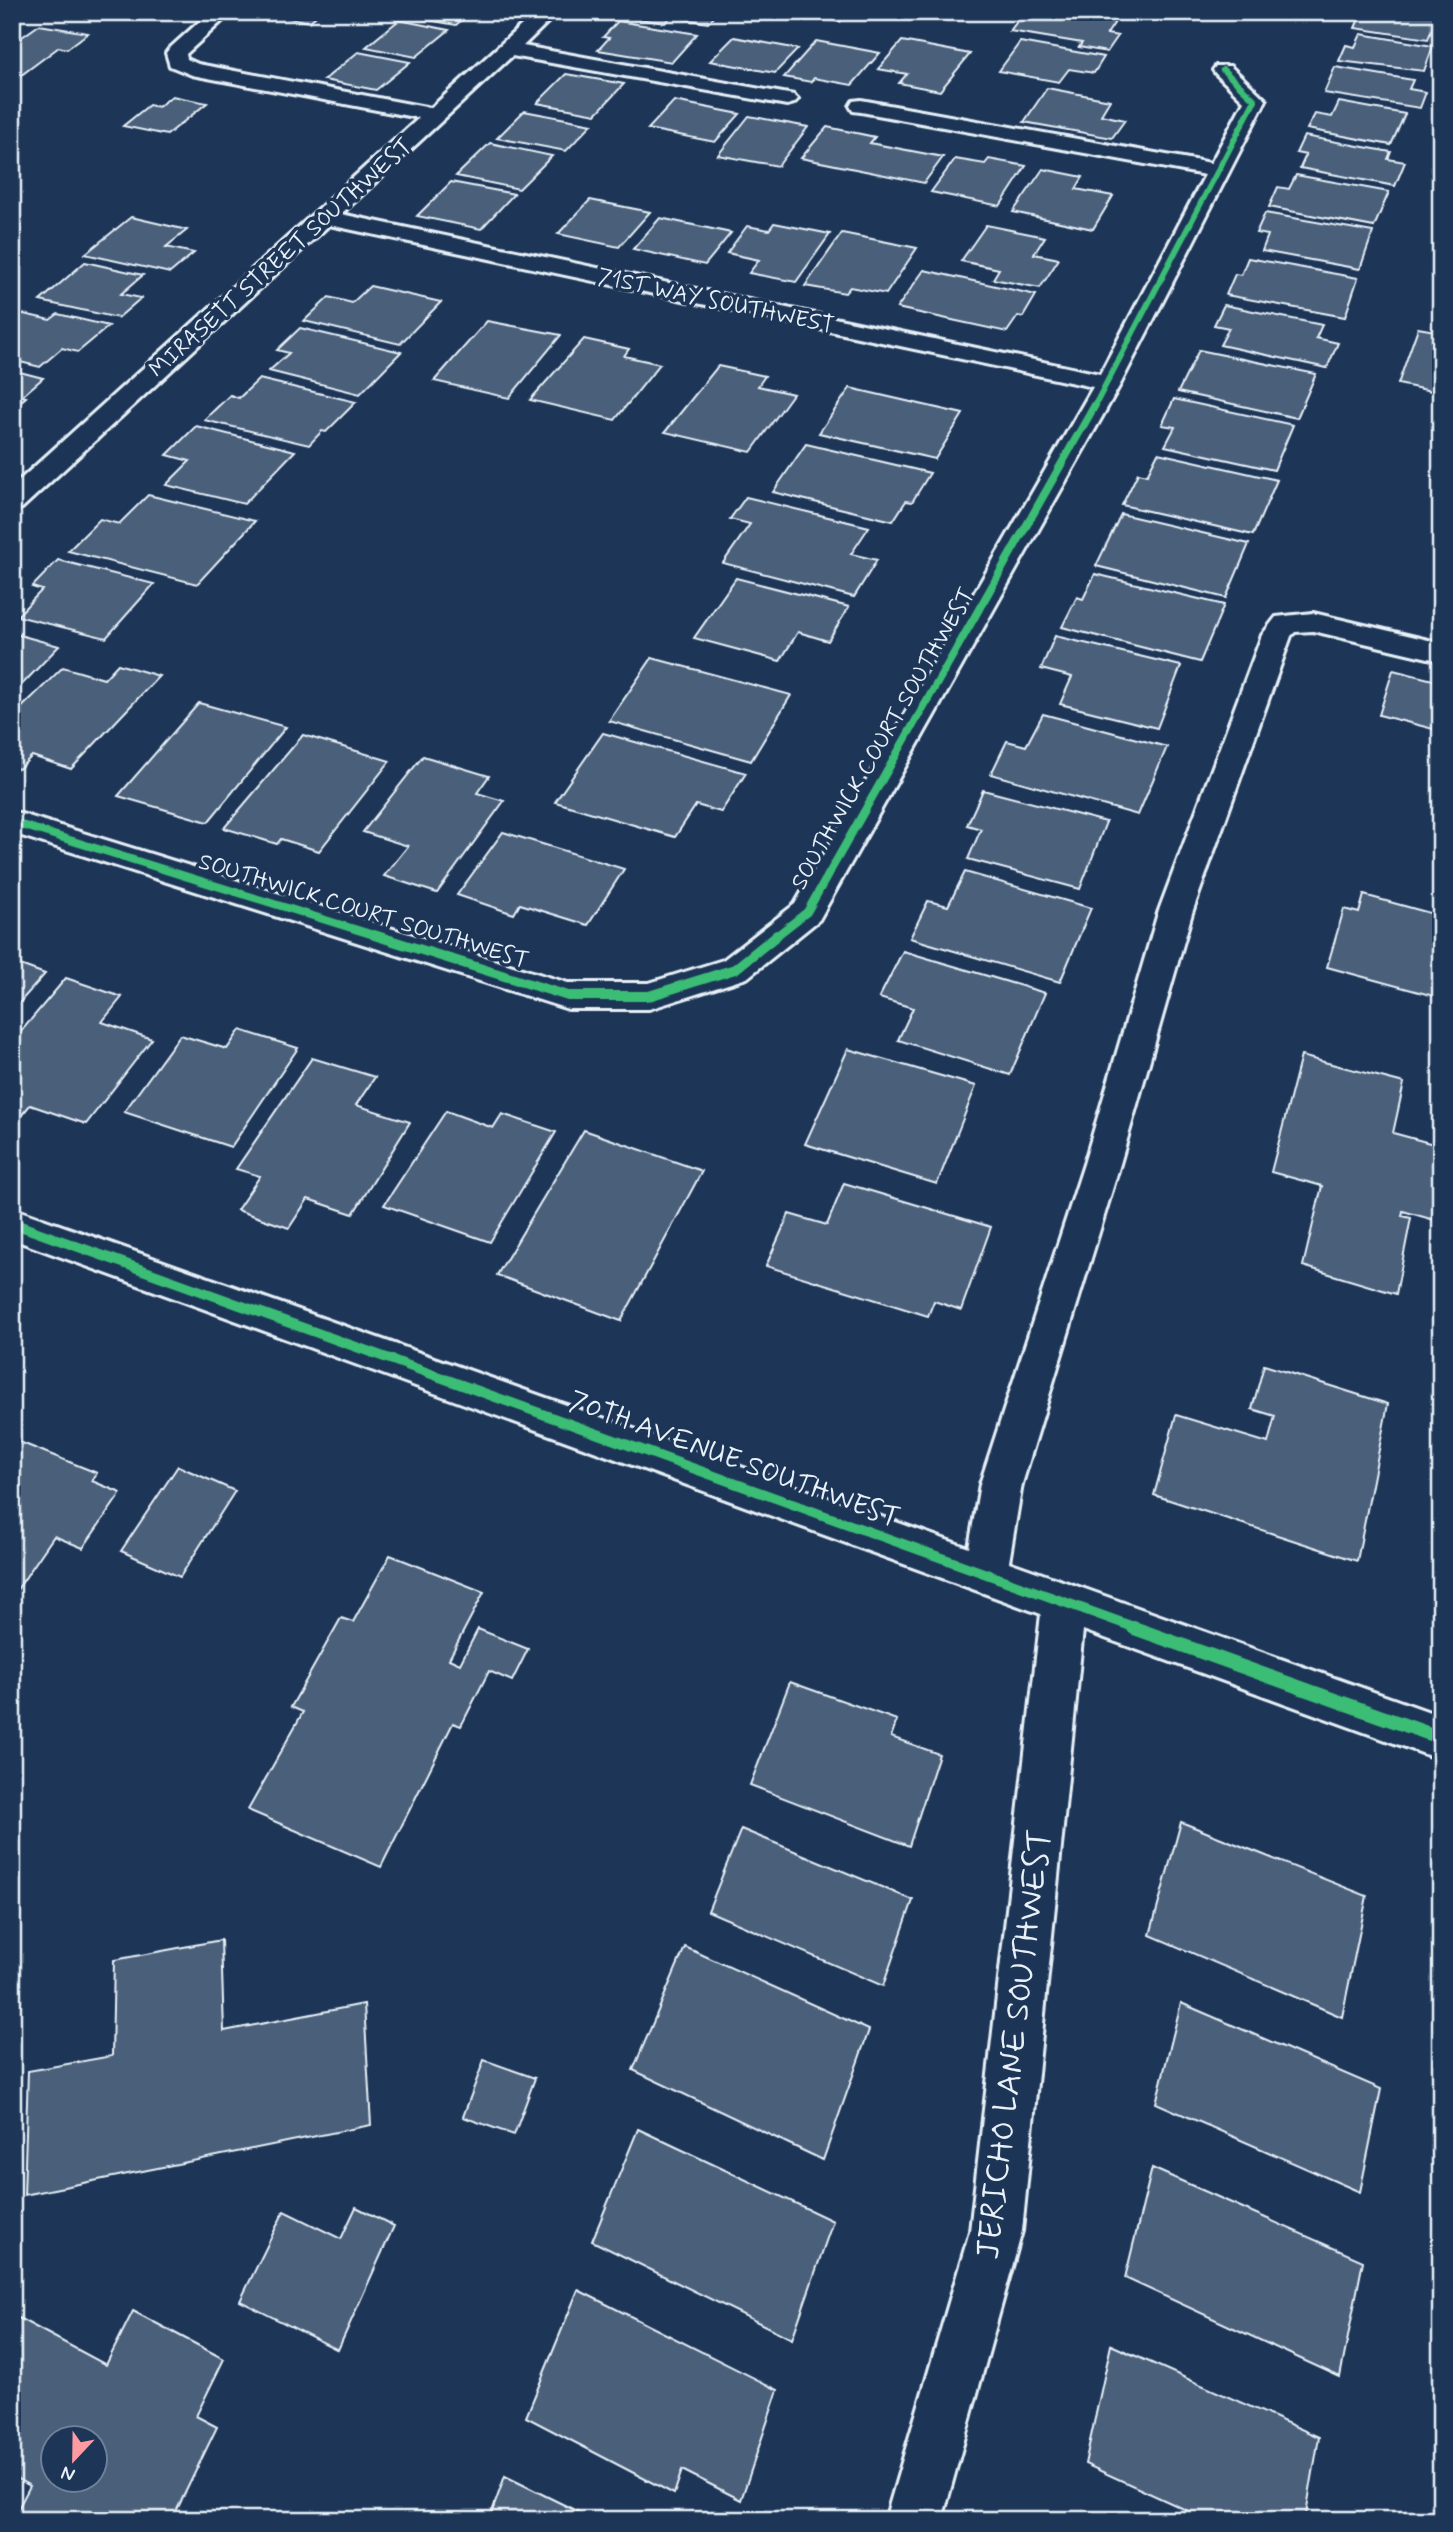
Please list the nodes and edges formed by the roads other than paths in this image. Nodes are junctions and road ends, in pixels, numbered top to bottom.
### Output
1 (222, 12) edge
2 (548, 12) edge
3 (508, 49) junction
4 (1223, 70) dead end
5 (787, 99) dead end
6 (860, 106) dead end
7 (436, 115) junction
8 (1218, 171) junction
9 (324, 217) junction
10 (1108, 383) junction
11 (12, 502) edge
12 (1441, 652) edge
13 (12, 821) edge
14 (12, 1223) edge
15 (986, 1573) junction
16 (1064, 1602) junction
17 (1441, 1738) edge
18 (913, 2520) edge

1 - 7 street
2 - 3 street, MIRASETT STREET SOUTHWEST
3 - 5 street
3 - 7 street, MIRASETT STREET SOUTHWEST
4 - 8 street, SOUTHWICK COURT SOUTHWEST
6 - 8 street
7 - 9 street, MIRASETT STREET SOUTHWEST
8 - 10 street, SOUTHWICK COURT SOUTHWEST
9 - 10 street, 71ST WAY SOUTHWEST
9 - 11 street, MIRASETT STREET SOUTHWEST
10 - 13 street, SOUTHWICK COURT SOUTHWEST
12 - 15 street
14 - 15 street, 70TH AVENUE SOUTHWEST
15 - 16 street, 70TH AVENUE SOUTHWEST
16 - 17 street, 70TH AVENUE SOUTHWEST
16 - 18 street, JERICHO LANE SOUTHWEST

